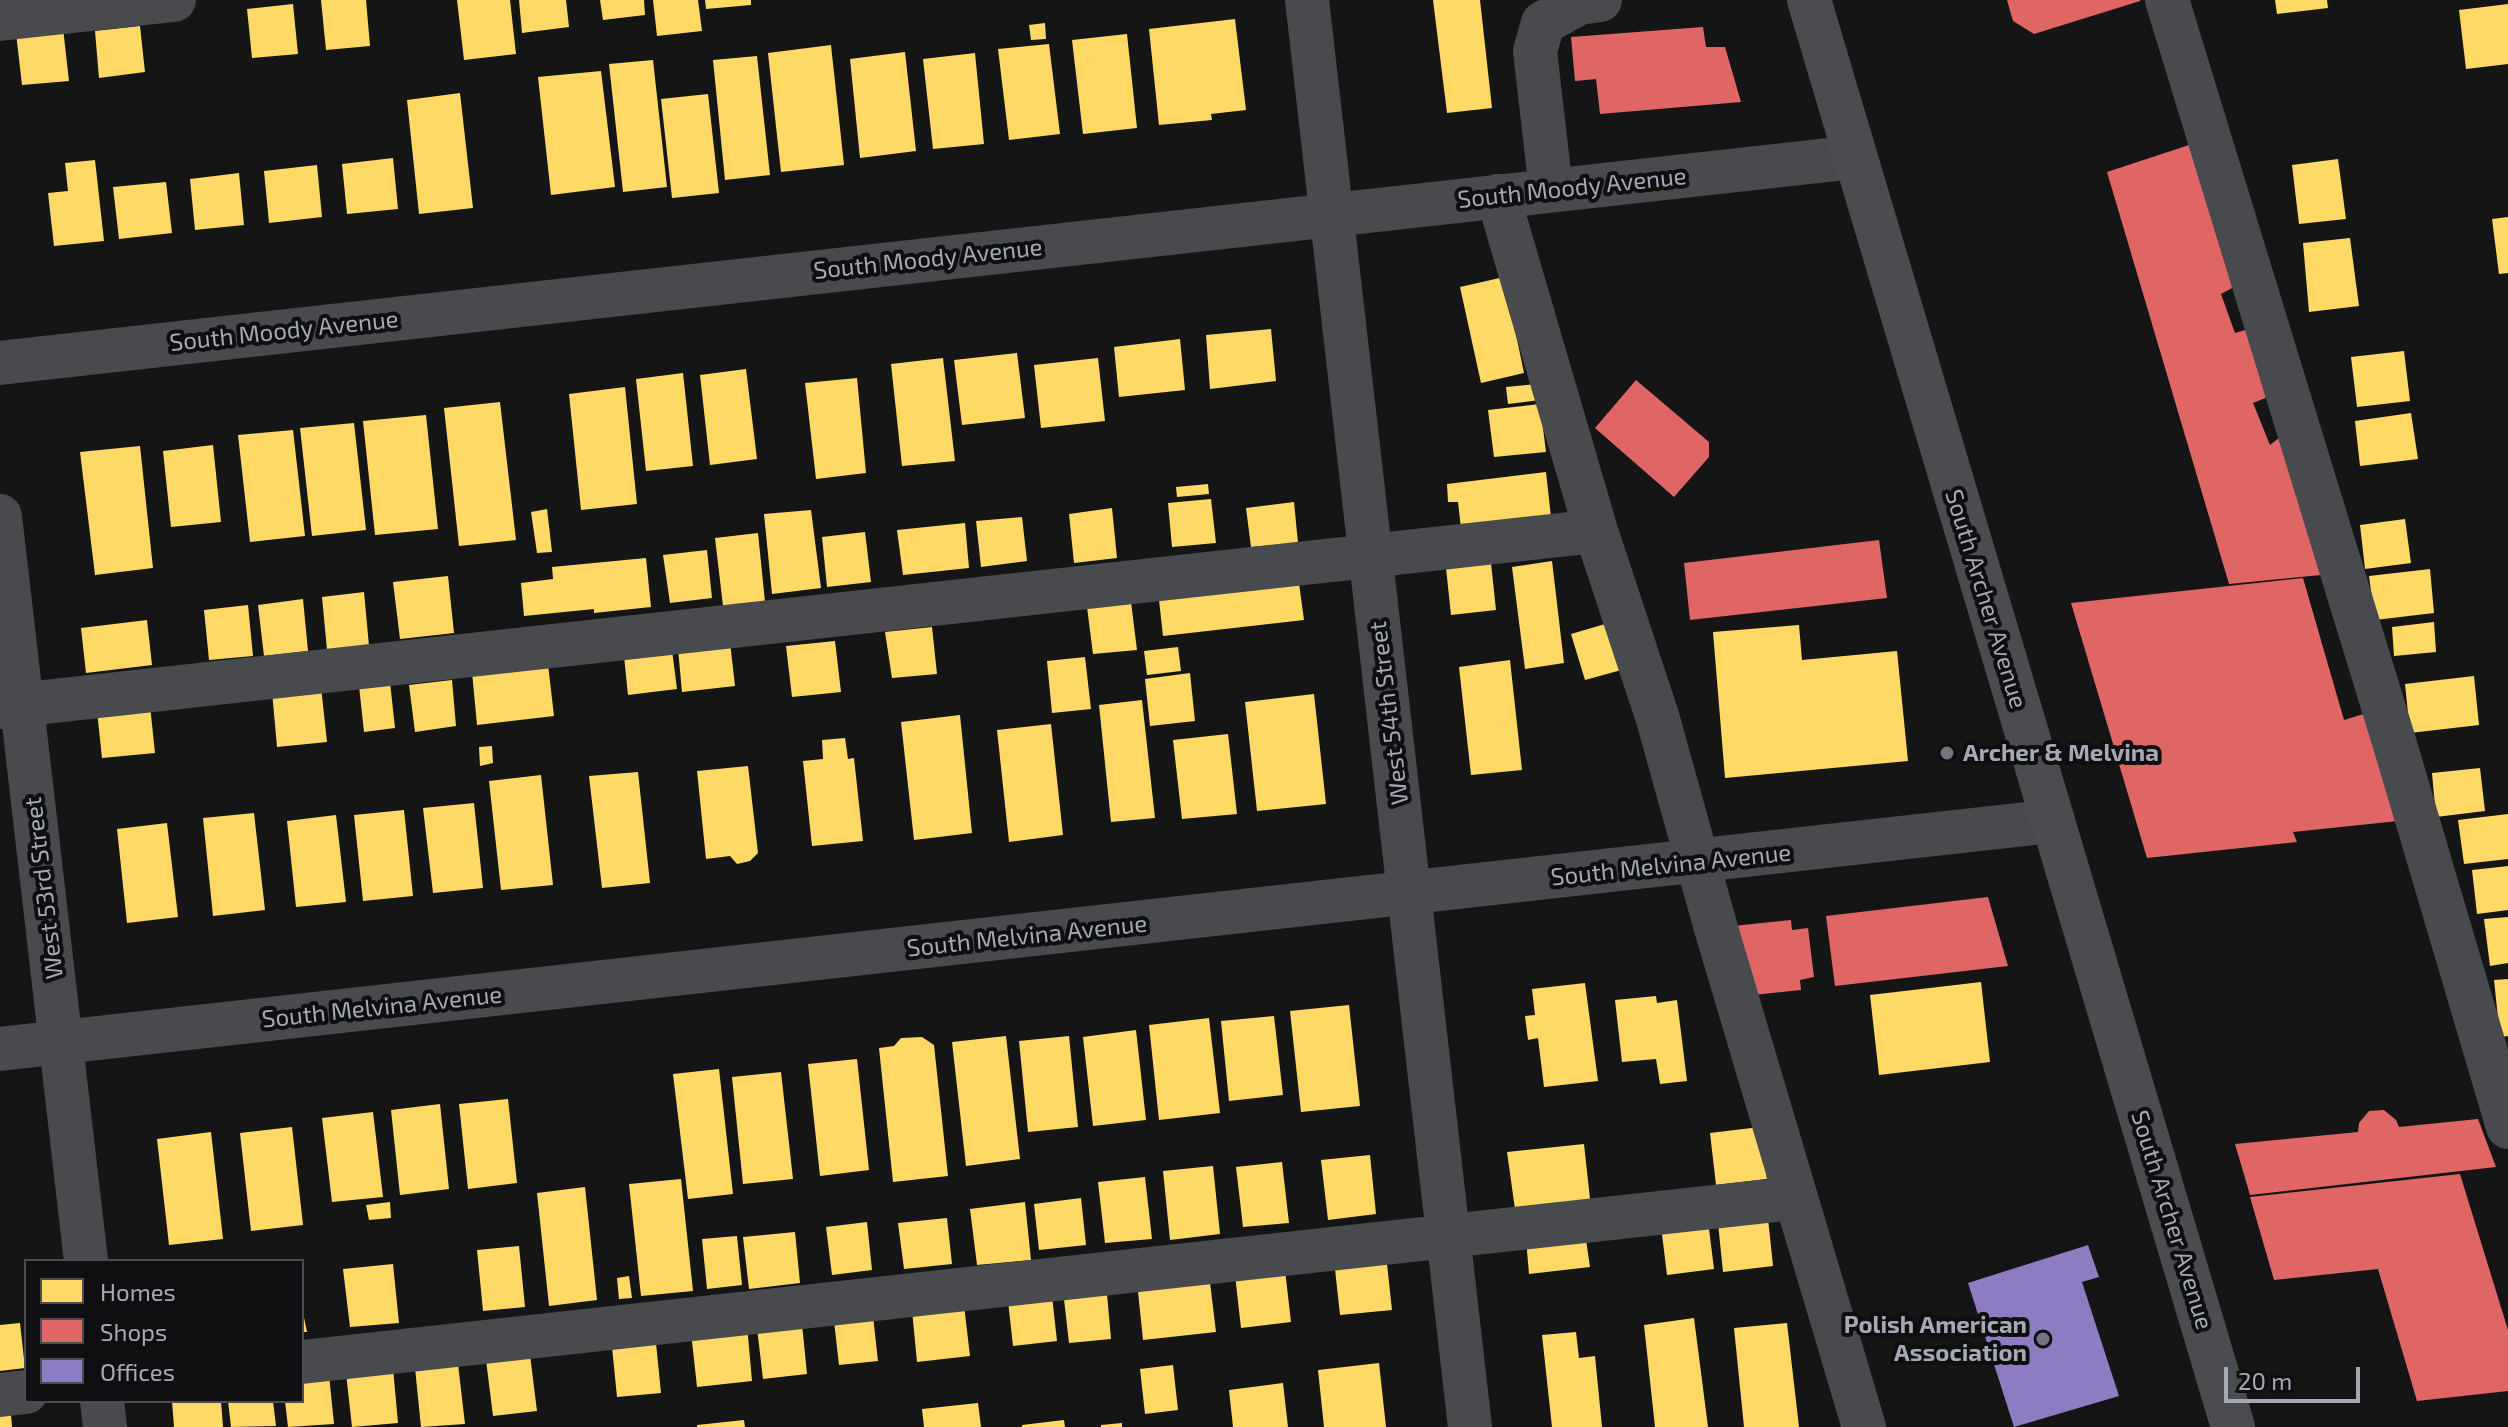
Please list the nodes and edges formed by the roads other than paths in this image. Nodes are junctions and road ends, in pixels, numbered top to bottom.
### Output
1 (174, 0) edge
2 (1307, 0) edge
3 (1600, 0) edge
4 (1809, 0) edge
5 (2167, 0) edge
6 (0, 19) edge
7 (1855, 157) junction
8 (1551, 190) junction
9 (1498, 196) junction
10 (1331, 214) junction
11 (0, 363) edge
12 (0, 516) edge
13 (1596, 531) junction
14 (1370, 557) junction
15 (11, 706) edge
16 (2053, 821) junction
17 (1697, 862) junction
18 (1410, 894) junction
19 (62, 1043) junction
20 (0, 1049) edge
21 (2508, 1127) edge
22 (1795, 1198) junction
23 (1448, 1237) junction
24 (86, 1259) edge
25 (304, 1362) edge
26 (24, 1392) edge
27 (0, 1395) edge
28 (102, 1403) edge
29 (105, 1427) edge
30 (1470, 1427) edge
31 (1864, 1427) edge
32 (2233, 1427) edge

1 - 6 street
2 - 10 street, West 54th Street
3 - 8 street
4 - 7 main road, South Archer Avenue
5 - 21 street
7 - 8 street, South Moody Avenue
7 - 16 main road, South Archer Avenue
8 - 9 street, South Moody Avenue
9 - 10 street, South Moody Avenue
9 - 13 street
10 - 11 street, South Moody Avenue
10 - 14 street, West 54th Street
12 - 15 street, West 53rd Street
13 - 14 street
13 - 17 street
14 - 15 street
14 - 18 street, West 54th Street
15 - 19 street, West 53rd Street
16 - 17 street, South Melvina Avenue
16 - 32 main road, South Archer Avenue
17 - 18 street, South Melvina Avenue
17 - 22 street
18 - 19 street, South Melvina Avenue
18 - 23 street, West 54th Street
19 - 20 street, South Melvina Avenue
19 - 24 street, West 53rd Street
22 - 23 street
22 - 31 street
23 - 25 street
23 - 30 street, West 54th Street
26 - 27 street
28 - 29 street

